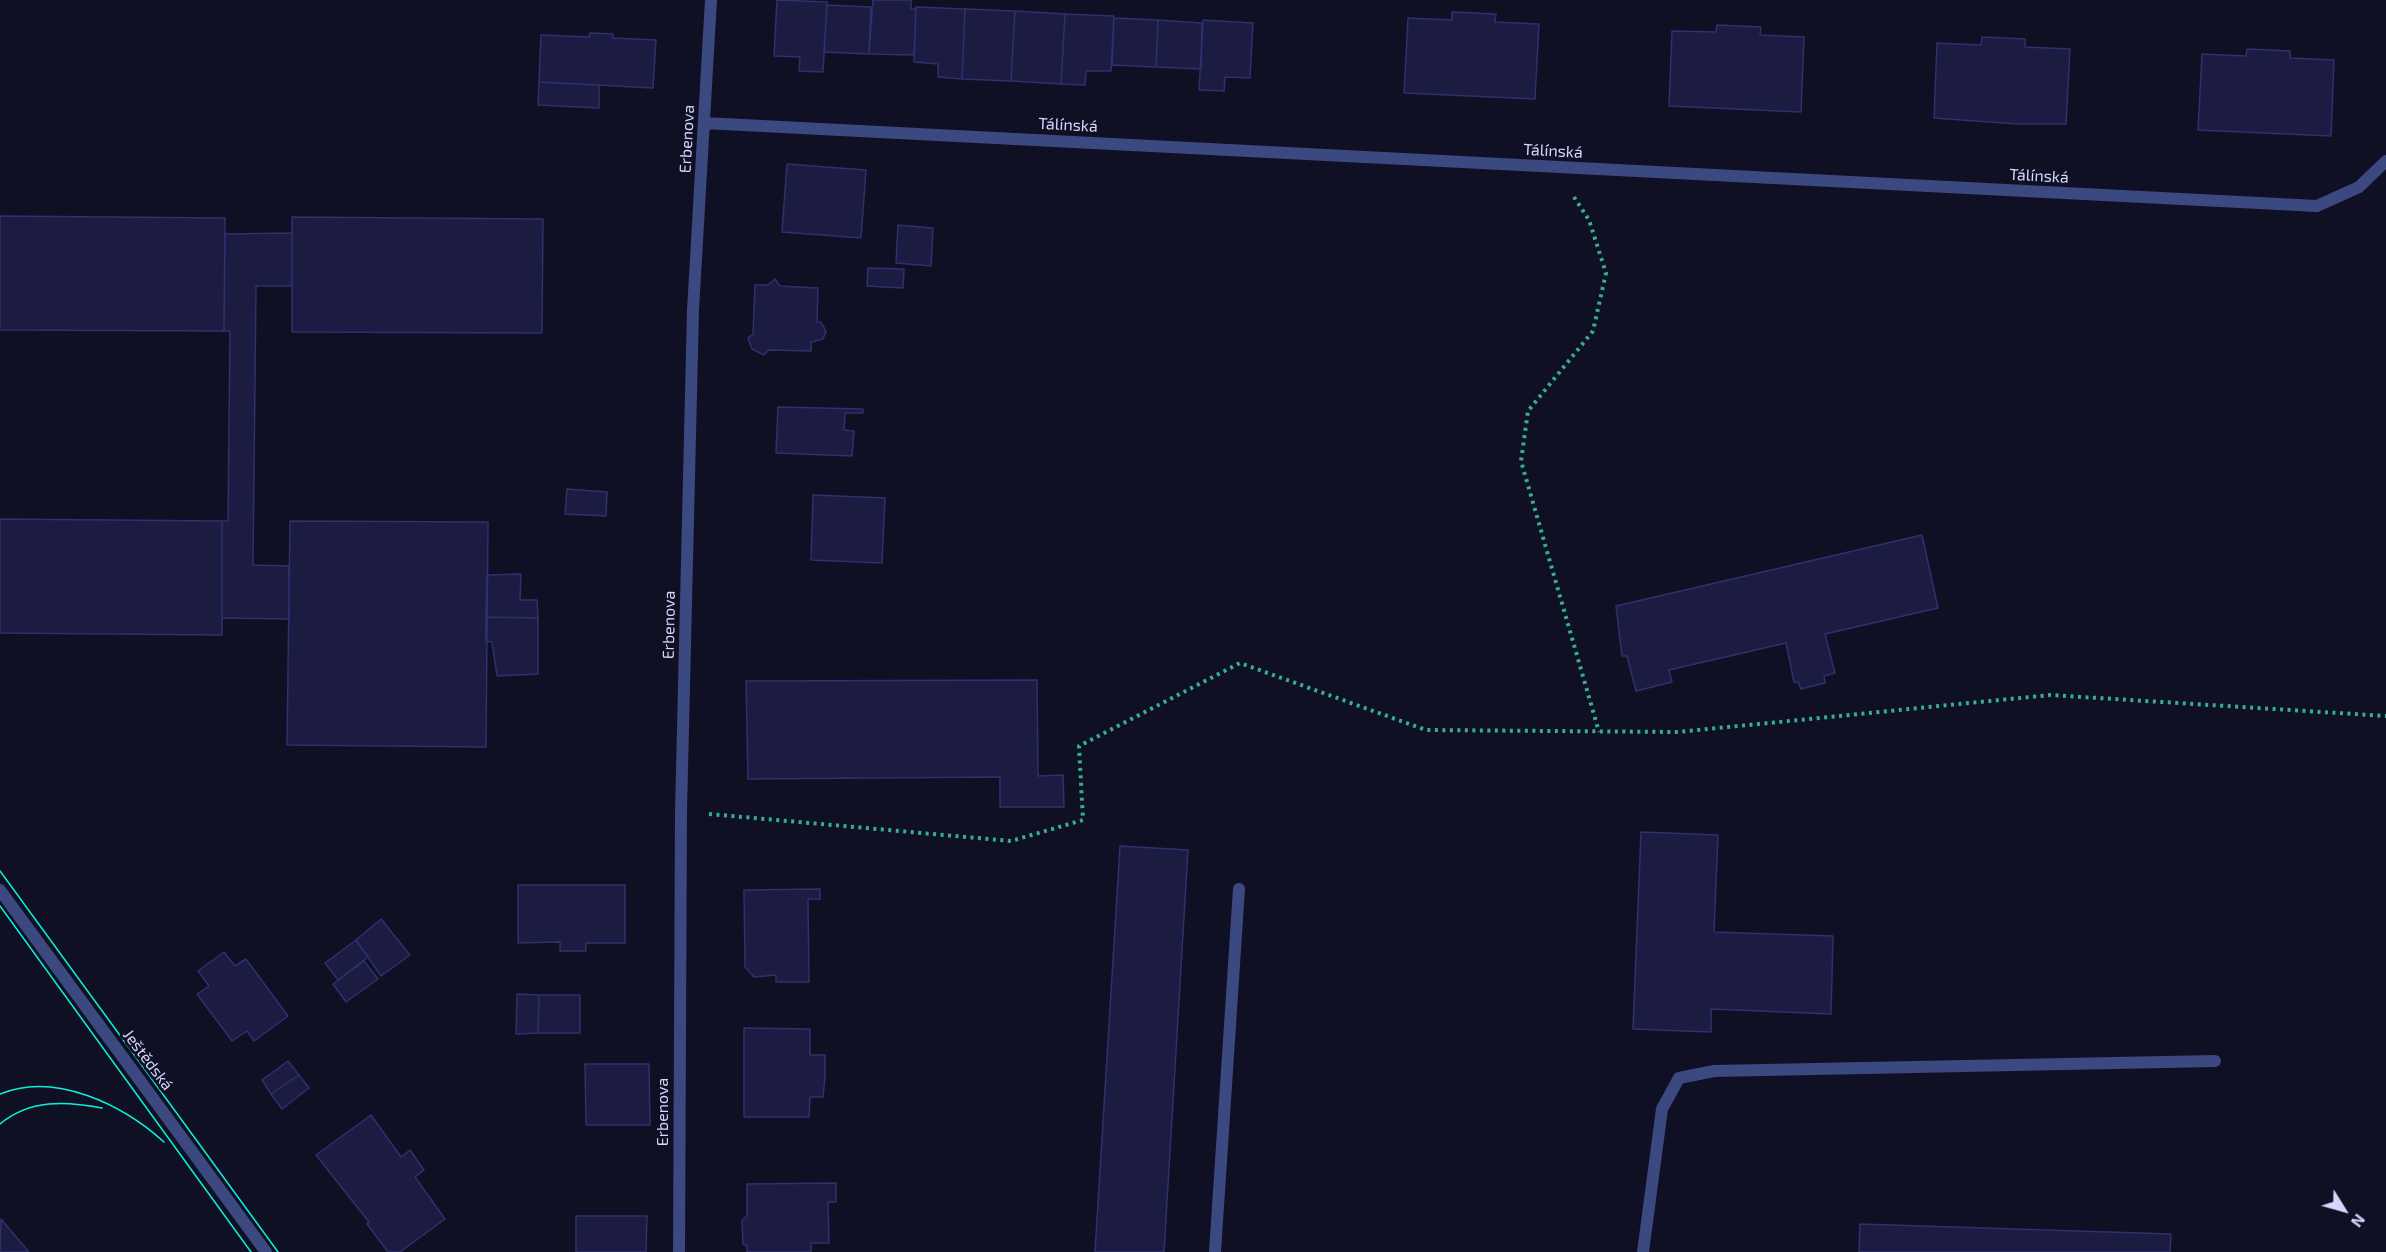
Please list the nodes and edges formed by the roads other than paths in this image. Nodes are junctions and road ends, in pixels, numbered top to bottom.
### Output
1 (711, 0) edge
2 (704, 123) junction
3 (2386, 161) edge
4 (1239, 889) dead end
5 (0, 890) edge
6 (2215, 1060) dead end
7 (266, 1252) edge
8 (679, 1252) edge
9 (1215, 1252) edge
10 (1643, 1252) edge

1 - 2 street, Erbenova
2 - 3 street, Tálínská
2 - 8 street, Erbenova
4 - 9 street
5 - 7 street, Ještědská
6 - 10 street

